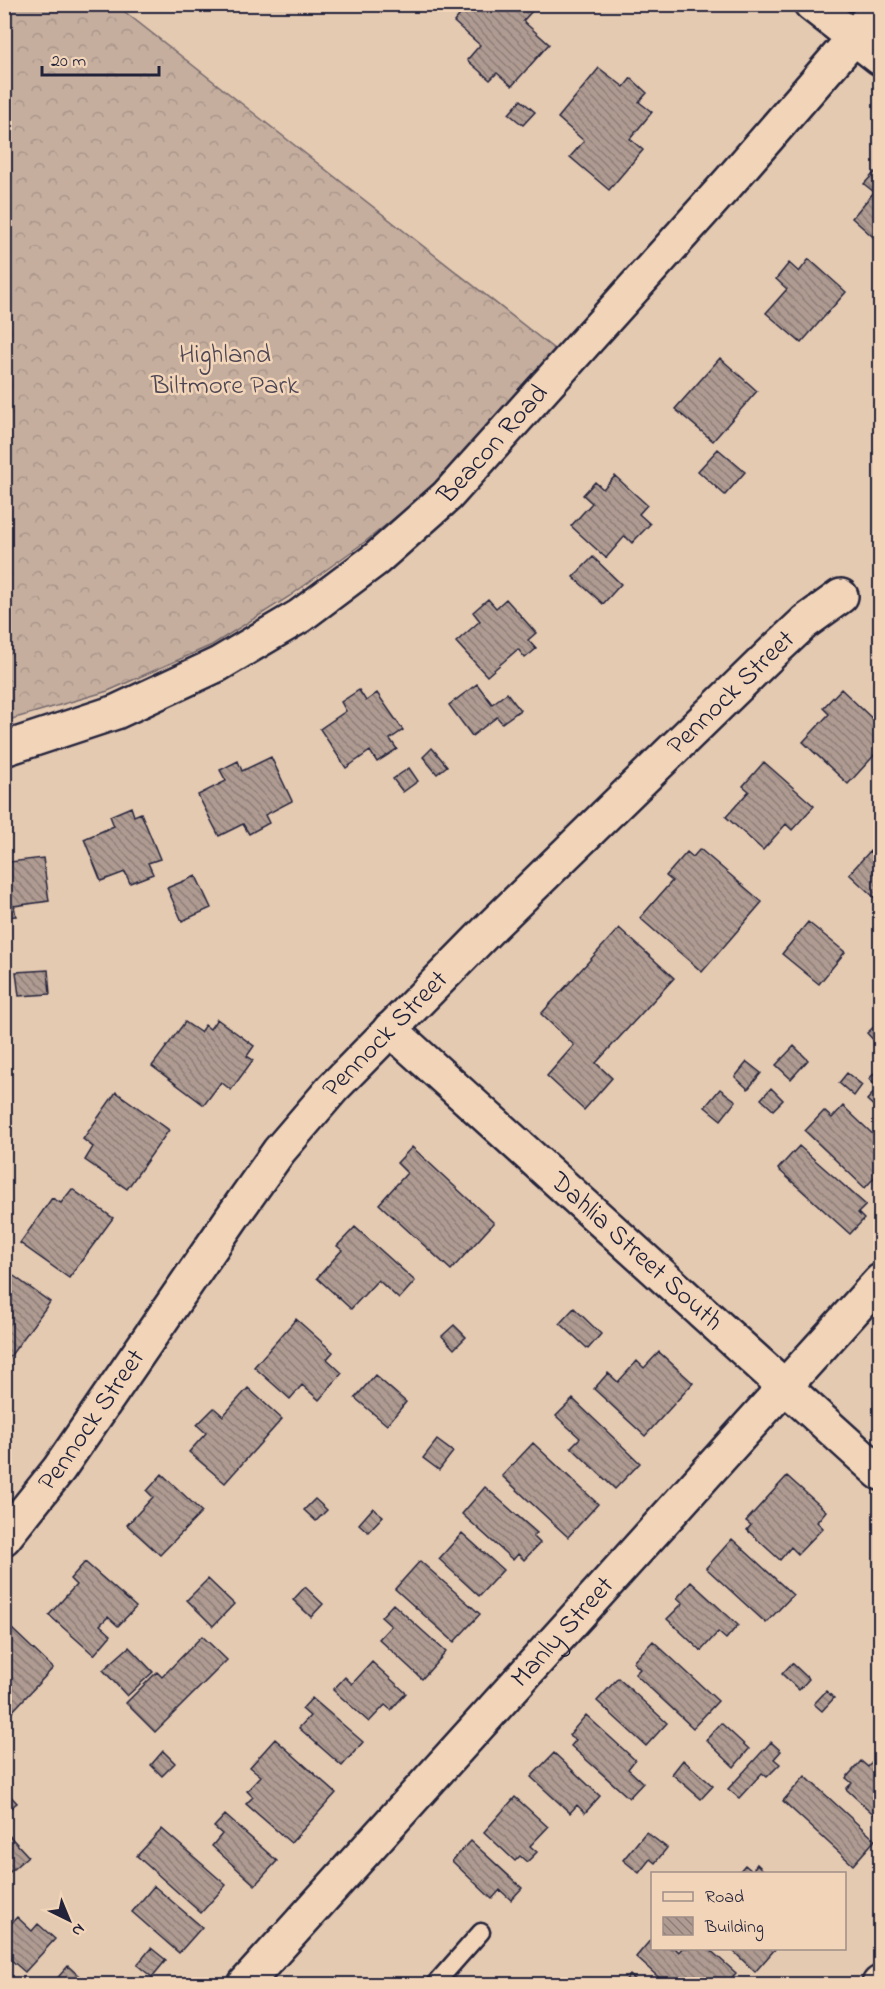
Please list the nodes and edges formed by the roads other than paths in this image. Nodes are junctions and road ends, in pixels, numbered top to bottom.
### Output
1 (811, 4) edge
2 (880, 4) edge
3 (853, 39) junction
4 (880, 58) edge
5 (841, 596) dead end
6 (4, 748) edge
7 (390, 1029) junction
8 (880, 1281) edge
9 (785, 1386) junction
10 (880, 1473) edge
11 (4, 1538) edge
12 (481, 1932) dead end
13 (245, 1984) edge
14 (435, 1984) edge

1 - 3 street
2 - 3 street, Beacon Road
3 - 4 street
3 - 6 street, Beacon Road
5 - 7 street, Pennock Street
7 - 9 street, Dahlia Street South
7 - 11 street, Pennock Street
8 - 9 street, Manly Street
9 - 10 street, Dahlia Street South
9 - 13 street, Manly Street
12 - 14 lane

